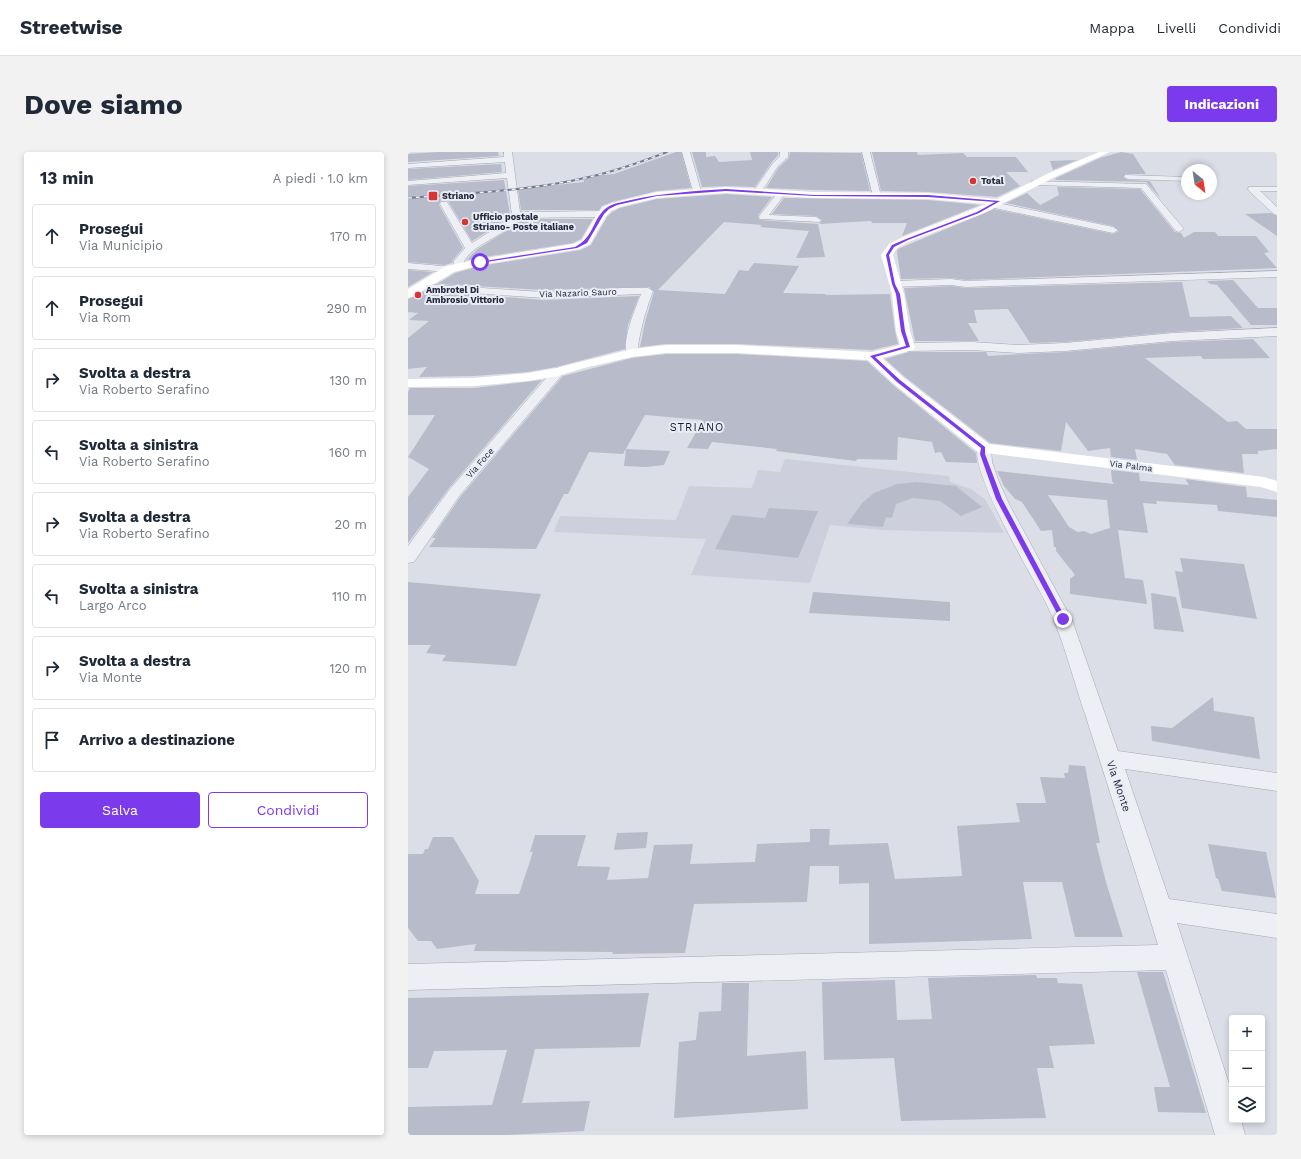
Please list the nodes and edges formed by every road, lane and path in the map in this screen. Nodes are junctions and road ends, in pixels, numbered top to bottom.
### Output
1 (686, 152) edge
2 (784, 152) edge
3 (866, 152) edge
4 (1106, 152) edge
5 (508, 155) edge
6 (408, 166) edge
7 (510, 174) junction
8 (1052, 175) junction
9 (1076, 175) dead end
10 (1116, 176) dead end
11 (1181, 179) edge
12 (408, 183) edge
13 (1035, 183) junction
14 (1277, 189) edge
15 (697, 191) junction
16 (757, 192) junction
17 (781, 194) junction
18 (877, 196) junction
19 (996, 203) junction
20 (444, 204) dead end
21 (1277, 212) edge
22 (602, 214) junction
23 (516, 215) junction
24 (816, 220) dead end
25 (1179, 229) dead end
26 (1113, 230) dead end
27 (470, 248) junction
28 (408, 266) edge
29 (454, 268) junction
30 (1277, 274) edge
31 (894, 284) junction
32 (419, 287) junction
33 (408, 294) edge
34 (1277, 332) edge
35 (908, 347) junction
36 (632, 353) junction
37 (872, 356) junction
38 (558, 372) junction
39 (408, 383) edge
40 (984, 448) junction
41 (1273, 484) edge
42 (408, 558) edge
43 (1110, 758) junction
44 (1277, 782) edge
45 (1160, 909) junction
46 (1277, 926) edge
47 (1176, 957) junction
48 (408, 977) edge
49 (1230, 1135) edge

1 - 15 street
2 - 16 street
3 - 18 street
4 - 8 main road
5 - 6 street
5 - 7 street
7 - 12 street
7 - 23 street
8 - 9 street
8 - 13 main road
10 - 11 street
13 - 19 main road
13 - 25 street
14 - 21 street
15 - 16 main road
15 - 22 main road
16 - 17 main road
17 - 18 main road
17 - 24 street
18 - 19 main road
19 - 26 street
19 - 31 main road
20 - 27 street
22 - 23 street
22 - 29 main road
23 - 27 street
27 - 29 street
28 - 29 street
29 - 32 main road
30 - 31 street
31 - 35 main road
32 - 33 main road
32 - 36 street, Via Nazario Sauro
34 - 35 street
35 - 37 main road
36 - 37 main road
36 - 38 main road
37 - 40 main road
38 - 39 main road
38 - 42 street, Via Foce
40 - 41 main road, Via Palma
40 - 43 street, Via Monte
43 - 44 street
43 - 45 street, Via Monte
45 - 46 street
45 - 47 street, Via Monte
47 - 48 street
47 - 49 street, Via Monte

